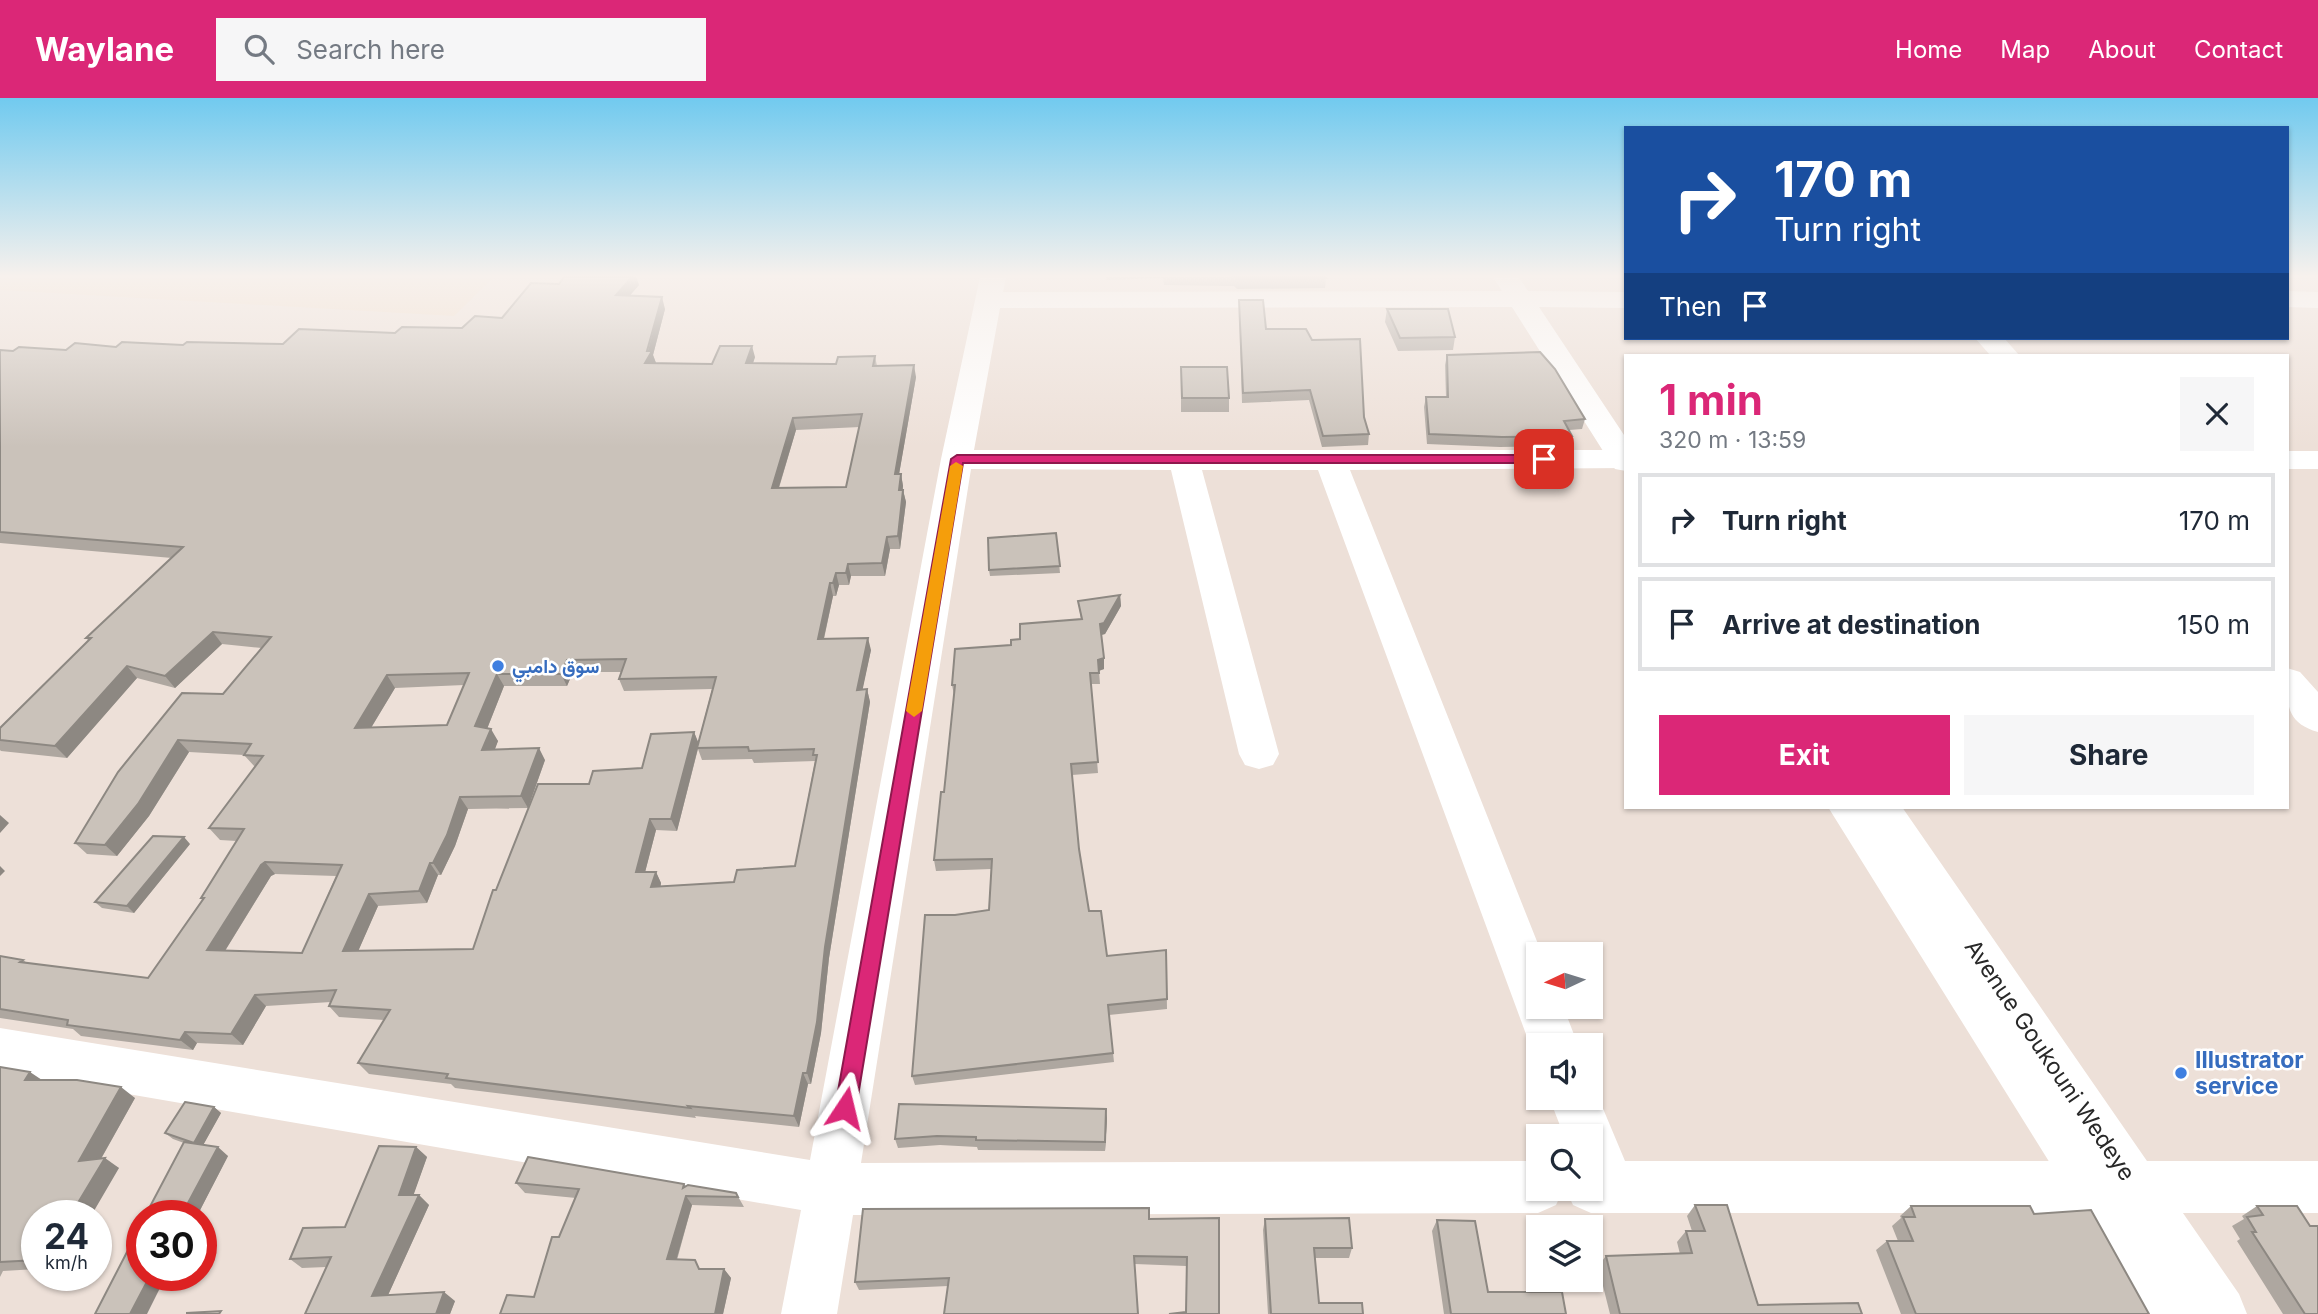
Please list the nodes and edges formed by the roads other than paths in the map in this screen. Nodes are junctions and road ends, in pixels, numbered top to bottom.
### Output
1 (982, 334) edge
2 (1550, 334) edge
3 (1557, 334) edge
4 (1991, 340) edge
5 (2004, 354) edge
6 (1624, 423) edge
7 (1624, 458) edge
8 (957, 459) junction
9 (1330, 460) junction
10 (1624, 460) edge
11 (2289, 460) edge
12 (2318, 460) edge
13 (1184, 461) junction
14 (2289, 684) edge
15 (2318, 718) edge
16 (1259, 754) dead end
17 (1850, 809) edge
18 (1881, 809) edge
19 (1526, 971) edge
20 (0, 1050) edge
21 (1526, 1187) edge
22 (1603, 1187) edge
23 (2318, 1187) edge
24 (2115, 1188) junction
25 (831, 1189) junction
26 (809, 1314) edge
27 (2176, 1314) edge
28 (2219, 1314) edge

1 - 8 street
2 - 7 street
3 - 6 street
4 - 5 street
8 - 13 street
8 - 25 street
9 - 10 street
9 - 13 street
9 - 19 street
11 - 12 street
13 - 16 street
14 - 15 street
17 - 24 street, Avenue Goukouni Wedeye
18 - 24 street, Avenue Goukouni Wedeye
20 - 25 street
21 - 25 street
22 - 24 street
23 - 24 street
24 - 27 street, Avenue Goukouni Wedeye
24 - 28 street, Avenue Goukouni Wedeye
25 - 26 street

